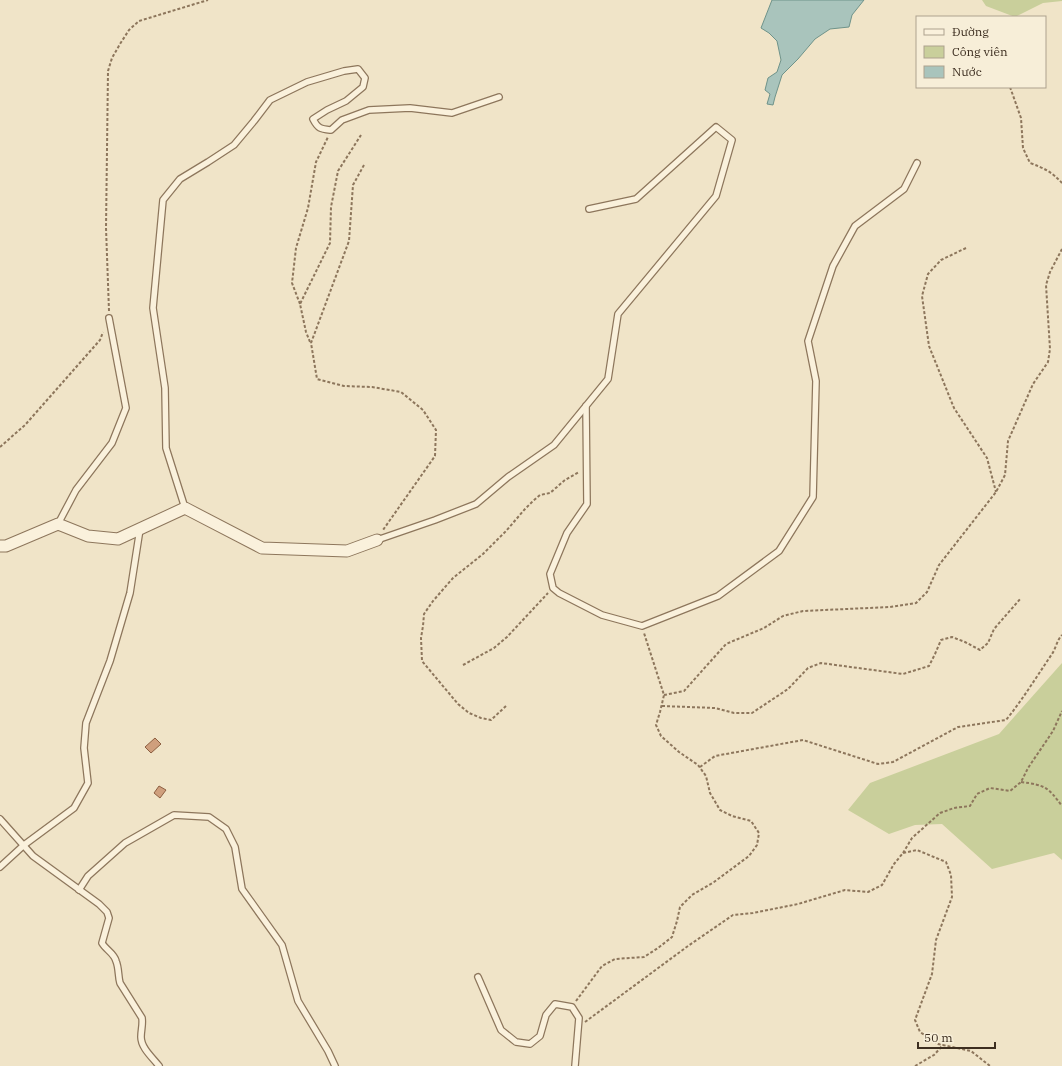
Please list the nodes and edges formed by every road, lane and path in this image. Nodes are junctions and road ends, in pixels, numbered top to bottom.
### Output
1 (208, 0) edge
2 (1010, 88) edge
3 (498, 97) dead end
4 (331, 130) junction
5 (361, 135) dead end
6 (918, 163) dead end
7 (364, 165) dead end
8 (1062, 183) edge
9 (589, 209) dead end
10 (966, 248) dead end
11 (1062, 250) edge
12 (300, 304) junction
13 (109, 318) junction
14 (311, 343) junction
15 (586, 406) junction
16 (0, 447) edge
17 (587, 467) junction
18 (996, 492) junction
19 (185, 508) junction
20 (58, 524) junction
21 (140, 529) junction
22 (377, 540) junction
23 (0, 546) edge
24 (553, 588) junction
25 (1021, 598) dead end
26 (642, 626) junction
27 (1062, 635) edge
28 (462, 665) dead end
29 (664, 696) junction
30 (506, 706) dead end
31 (662, 706) junction
32 (1062, 711) edge
33 (700, 767) junction
34 (1021, 782) junction
35 (1062, 806) edge
36 (0, 819) edge
37 (24, 846) junction
38 (903, 853) junction
39 (0, 867) edge
40 (79, 890) junction
41 (478, 977) dead end
42 (572, 1007) junction
43 (578, 1027) junction
44 (943, 1045) junction
45 (160, 1066) edge
46 (335, 1066) edge
47 (575, 1066) edge
48 (915, 1066) edge
49 (990, 1066) edge

1 - 13 path
2 - 8 path
3 - 4 lane
4 - 12 path
4 - 19 lane
5 - 12 path
6 - 26 lane
7 - 14 path
9 - 15 lane
10 - 18 path
11 - 18 path
12 - 14 path
13 - 16 path
13 - 20 lane
14 - 22 path
15 - 17 lane
15 - 22 lane
17 - 24 lane
17 - 30 path
18 - 29 path
19 - 21 street
19 - 22 street
20 - 21 street
20 - 23 street
21 - 37 lane
24 - 26 lane
24 - 28 path
25 - 31 path
26 - 29 path
27 - 33 path
29 - 31 path
31 - 33 path
32 - 34 path
33 - 42 path
34 - 35 path
34 - 38 path
36 - 37 lane
37 - 39 lane
37 - 40 lane
38 - 43 path
38 - 44 path
40 - 45 lane
40 - 46 lane
41 - 42 lane
42 - 43 lane
43 - 47 lane
44 - 48 path
44 - 49 path

